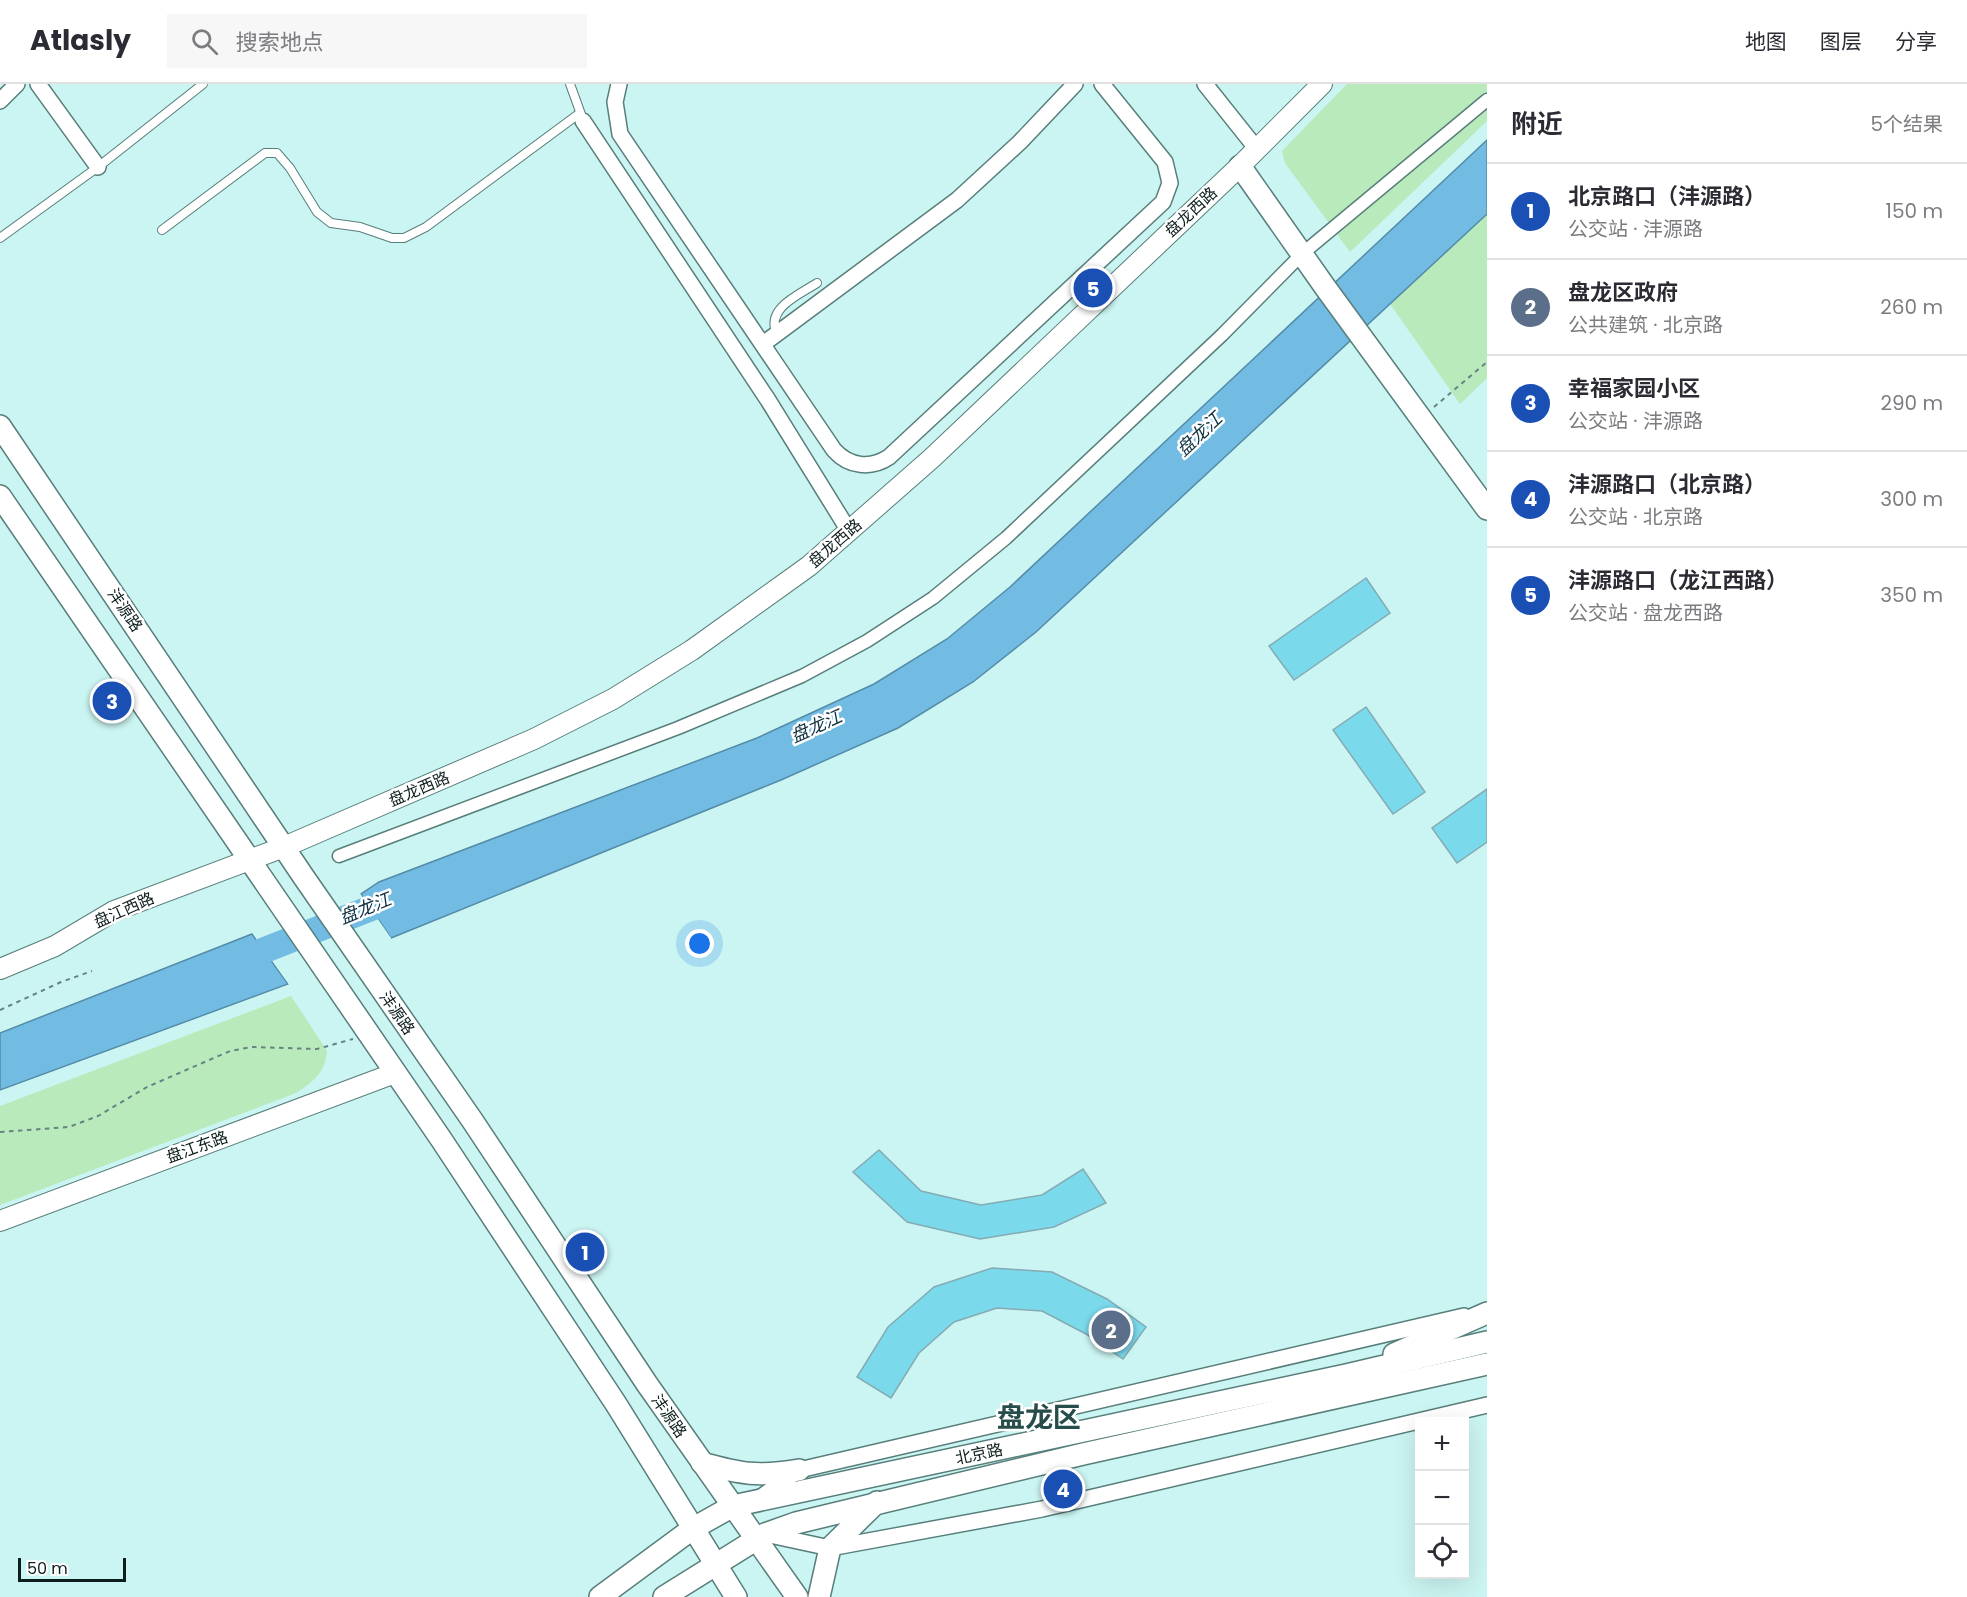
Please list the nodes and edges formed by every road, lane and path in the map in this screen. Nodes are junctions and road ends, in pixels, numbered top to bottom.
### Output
1 (17, 84) edge
2 (38, 84) edge
3 (203, 84) edge
4 (570, 84) edge
5 (619, 84) edge
6 (1075, 84) edge
7 (1102, 84) edge
8 (1205, 84) edge
9 (1322, 84) edge
10 (1487, 100) edge
11 (0, 101) edge
12 (582, 117) junction
13 (1256, 148) junction
14 (1240, 166) junction
15 (98, 167) junction
16 (162, 230) dead end
17 (0, 238) edge
18 (1303, 253) junction
19 (817, 283) dead end
20 (777, 334) junction
21 (763, 344) junction
22 (1487, 362) edge
23 (1421, 419) junction
24 (0, 426) edge
25 (0, 496) edge
26 (1487, 509) edge
27 (849, 531) junction
28 (284, 847) junction
29 (339, 856) dead end
30 (250, 859) junction
31 (0, 969) edge
32 (92, 971) dead end
33 (0, 1010) edge
34 (368, 1035) junction
35 (395, 1073) junction
36 (0, 1132) edge
37 (0, 1221) edge
38 (1487, 1311) edge
39 (1487, 1342) edge
40 (1487, 1364) edge
41 (1346, 1375) junction
42 (1487, 1405) edge
43 (702, 1462) junction
44 (799, 1470) junction
45 (757, 1500) junction
46 (877, 1502) junction
47 (733, 1506) junction
48 (692, 1529) junction
49 (761, 1536) junction
50 (830, 1548) junction
51 (714, 1565) junction
52 (600, 1597) edge
53 (664, 1597) edge
54 (736, 1597) edge
55 (797, 1597) edge
56 (819, 1597) edge

1 - 11 street
2 - 15 street
3 - 15 lane
4 - 12 lane
5 - 21 street
6 - 20 street
7 - 21 street
8 - 13 street
9 - 13 street, 盘龙西路
10 - 18 street
12 - 16 lane
12 - 27 street
13 - 14 street, 盘龙西路
14 - 18 main road
14 - 27 street, 盘龙西路
15 - 17 lane
18 - 23 main road
18 - 29 street
19 - 20 lane
20 - 21 street
22 - 23 path
23 - 26 main road
24 - 28 main road, 沣源路
25 - 30 main road
27 - 28 street, 盘龙西路
28 - 30 street, 盘龙西路
28 - 43 main road, 沣源路
30 - 31 street, 盘江西路
30 - 34 main road
32 - 33 path
34 - 35 main road
34 - 36 path
35 - 37 street, 盘江东路
35 - 48 main road
38 - 41 main road
38 - 44 street
39 - 41 main road, 北京路
40 - 46 main road, 北京路
41 - 45 main road, 北京路
42 - 50 street
43 - 44 main road
43 - 47 main road, 沣源路
44 - 45 street
45 - 47 main road, 北京路
46 - 49 main road, 北京路
46 - 50 main road
47 - 48 main road, 北京路
47 - 49 main road, 沣源路
48 - 51 main road
48 - 52 main road, 北京路
49 - 50 street
49 - 51 main road, 北京路
49 - 55 main road, 沣源路
50 - 56 main road
51 - 53 main road, 北京路
51 - 54 main road

